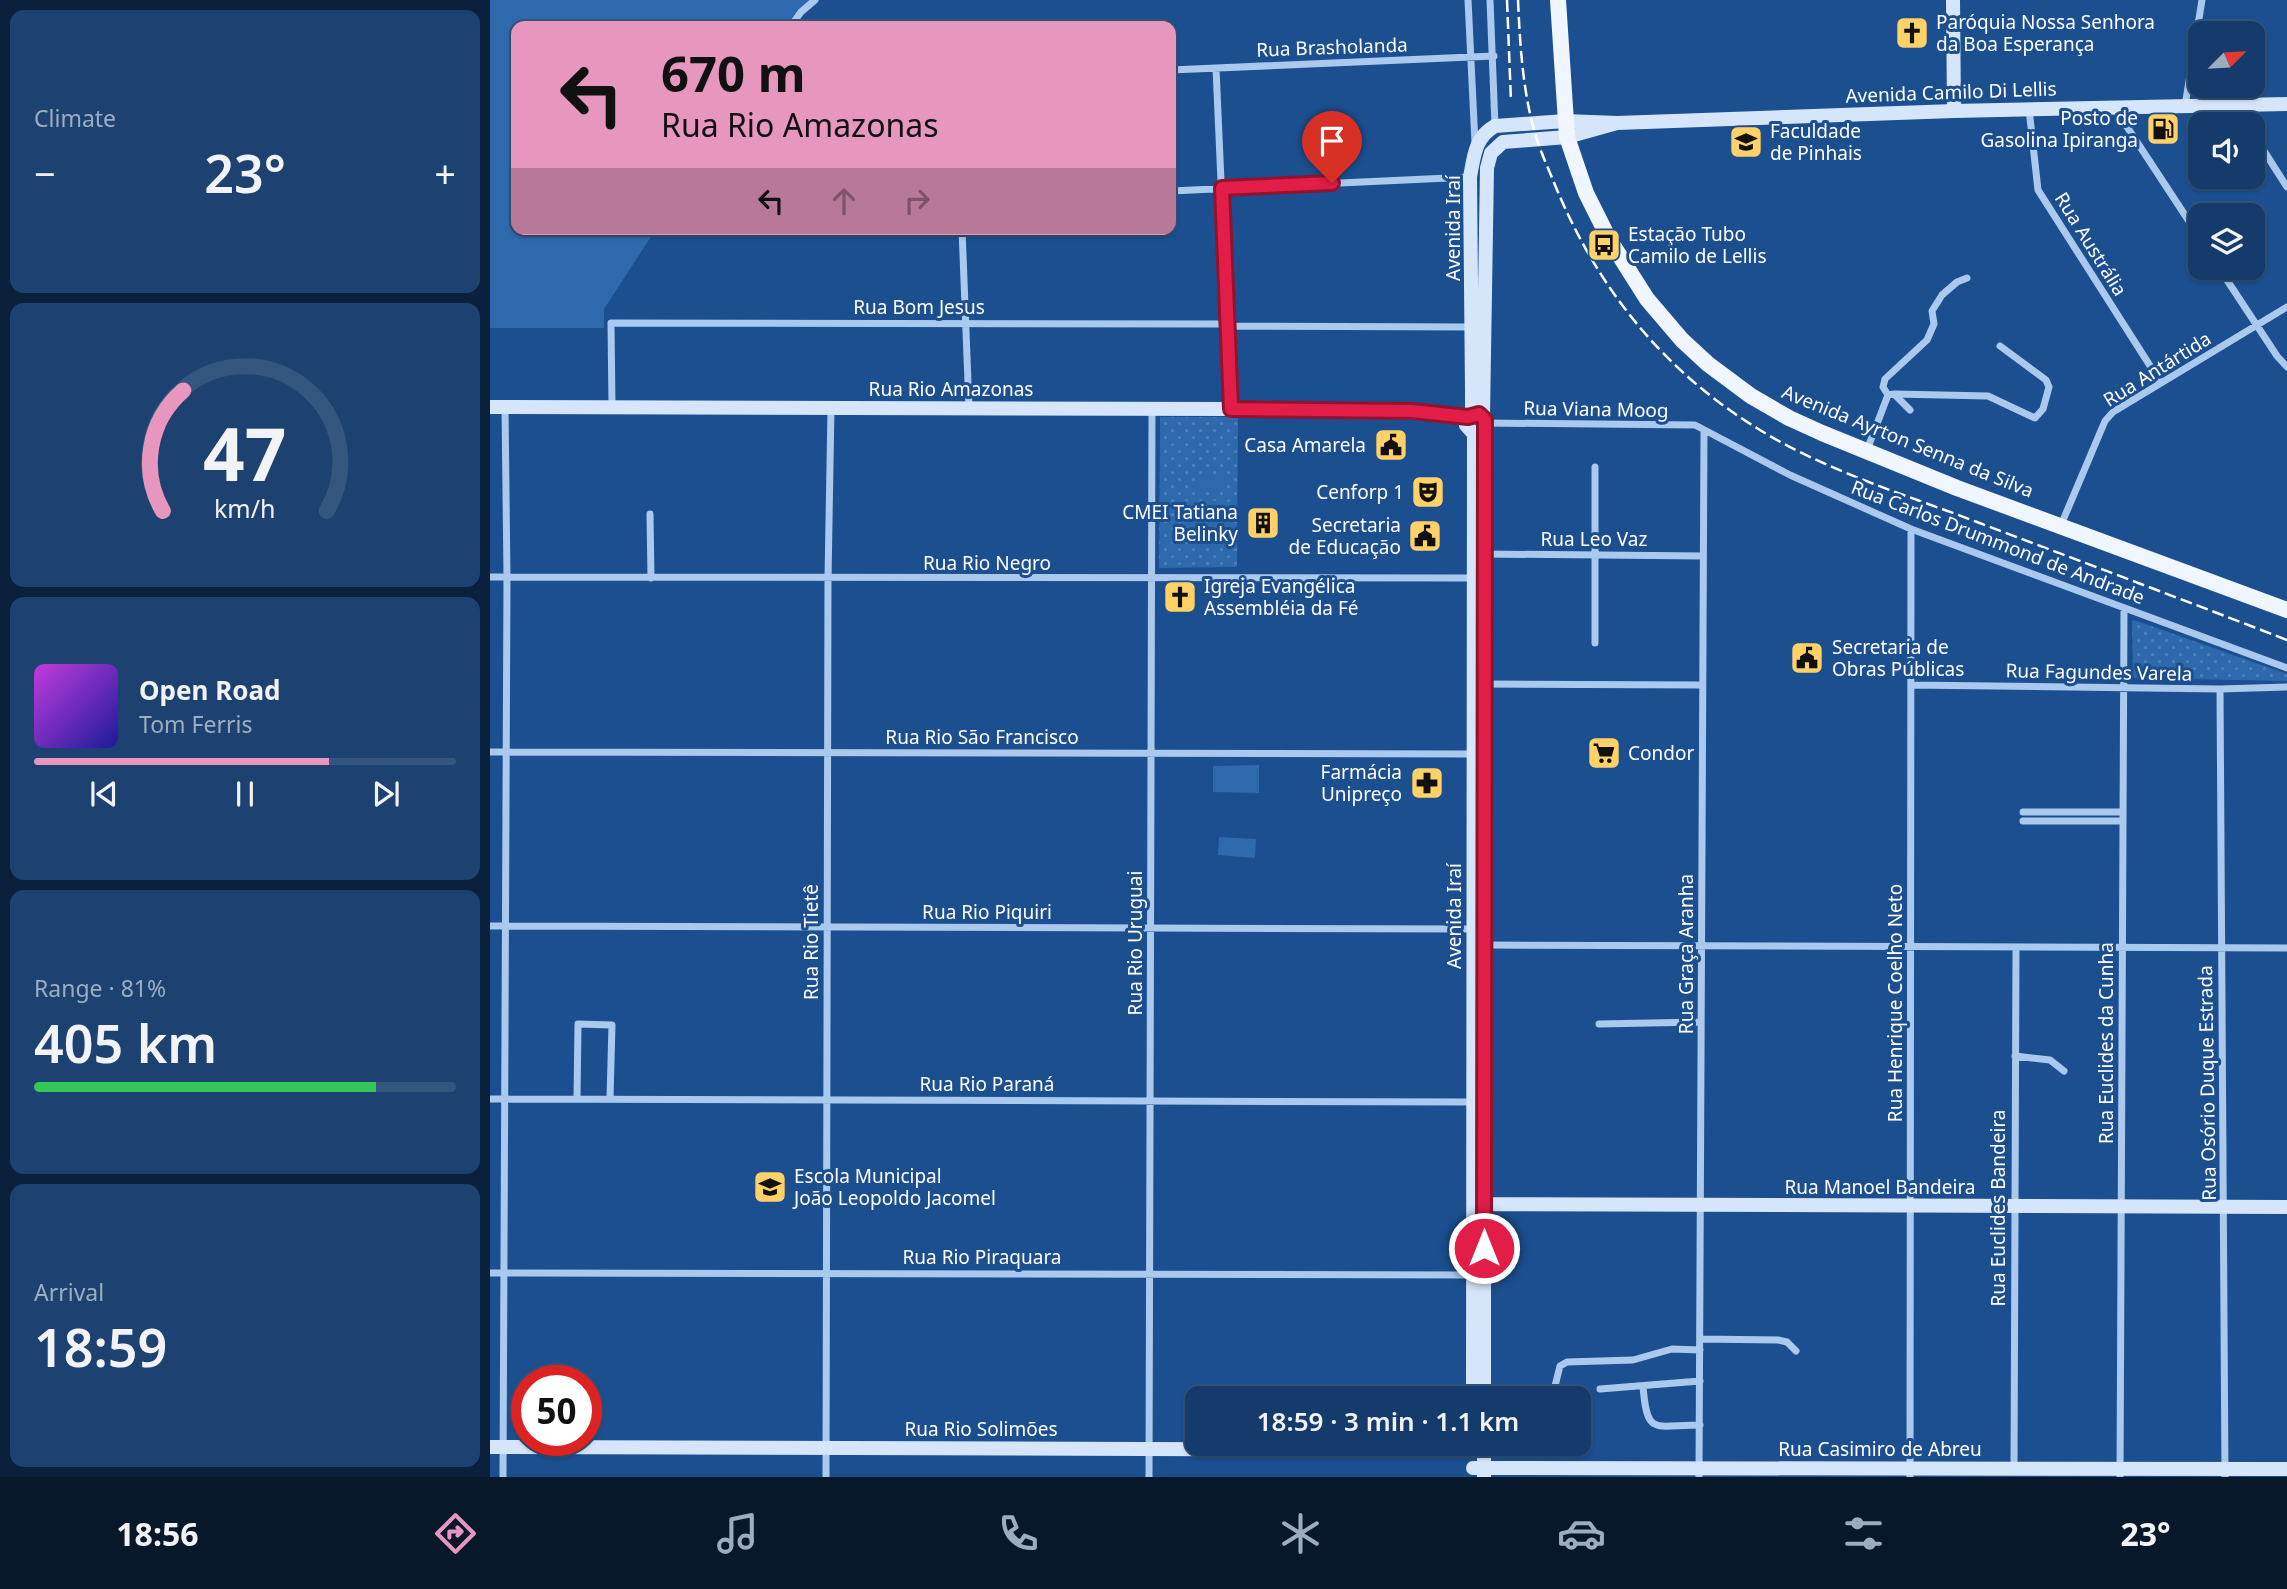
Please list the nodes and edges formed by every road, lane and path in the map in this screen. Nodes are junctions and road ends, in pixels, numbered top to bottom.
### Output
1 (815, 0) edge
2 (1468, 0) edge
3 (1490, 0) edge
4 (1558, 0) edge
5 (1954, 0) edge
6 (1962, 0) edge
7 (2202, 0) edge
8 (795, 21) edge
9 (1494, 56) junction
10 (1471, 57) junction
11 (1216, 68) junction
12 (1176, 70) edge
13 (2287, 104) edge
14 (2235, 105) junction
15 (2185, 106) junction
16 (2114, 107) junction
17 (2029, 109) junction
18 (1959, 111) junction
19 (2239, 112) edge
20 (1495, 127) junction
21 (1566, 129) junction
22 (1503, 142) joint
23 (1476, 146) junction
24 (2265, 152) edge
25 (1470, 177) junction
26 (2287, 187) edge
27 (1222, 188) junction
28 (1176, 191) edge
29 (2188, 220) edge
30 (962, 235) edge
31 (1967, 278) dead end
32 (2227, 280) edge
33 (2287, 307) edge
34 (966, 323) junction
35 (1228, 325) junction
36 (2257, 326) junction
37 (1473, 327) junction
38 (2000, 346) dead end
39 (2287, 367) edge
40 (2161, 383) junction
41 (1472, 391) junction
42 (1891, 395) junction
43 (497, 407) edge
44 (612, 407) junction
45 (831, 408) junction
46 (969, 408) junction
47 (1152, 408) junction
48 (1231, 409) junction
49 (1910, 410) dead end
50 (1412, 411) junction
51 (1476, 423) junction
52 (1704, 431) junction
53 (1866, 450) junction
54 (1595, 467) dead end
55 (650, 514) dead end
56 (2061, 525) junction
57 (1911, 529) junction
58 (1484, 554) junction
59 (1596, 555) junction
60 (1703, 555) junction
61 (490, 577) edge
62 (507, 577) junction
63 (650, 578) junction
64 (1479, 578) junction
65 (828, 579) junction
66 (1152, 579) junction
67 (2124, 608) junction
68 (2287, 610) edge
69 (1595, 643) dead end
70 (2287, 668) edge
71 (1484, 684) junction
72 (1702, 685) junction
73 (1911, 685) junction
74 (2287, 687) edge
75 (2124, 688) junction
76 (2220, 689) junction
77 (490, 752) edge
78 (505, 752) junction
79 (828, 752) junction
80 (1150, 753) junction
81 (1473, 754) junction
82 (1479, 775) junction
83 (2023, 812) dead end
84 (2123, 812) junction
85 (2022, 821) dead end
86 (2123, 821) junction
87 (490, 926) edge
88 (505, 926) junction
89 (827, 928) junction
90 (1150, 928) junction
91 (1479, 929) junction
92 (1484, 945) junction
93 (1702, 946) junction
94 (1910, 947) junction
95 (2015, 947) junction
96 (2123, 948) junction
97 (2221, 948) junction
98 (2287, 948) edge
99 (1701, 1022) junction
100 (1599, 1024) dead end
101 (2015, 1056) junction
102 (2064, 1070) dead end
103 (1478, 1079) junction
104 (610, 1098) junction
105 (490, 1099) edge
106 (577, 1099) junction
107 (504, 1100) junction
108 (827, 1100) junction
109 (1150, 1100) junction
110 (1478, 1103) junction
111 (1478, 1205) junction
112 (1701, 1206) junction
113 (1911, 1207) junction
114 (2014, 1207) junction
115 (2224, 1207) junction
116 (2121, 1208) junction
117 (2287, 1208) edge
118 (1478, 1232) junction
119 (828, 1272) junction
120 (490, 1273) edge
121 (504, 1273) junction
122 (1149, 1274) junction
123 (1473, 1275) junction
124 (1700, 1339) junction
125 (1700, 1350) junction
126 (1796, 1351) dead end
127 (1700, 1381) junction
128 (1479, 1386) edge
129 (1480, 1386) edge
130 (1555, 1386) edge
131 (1643, 1386) junction
132 (1600, 1389) dead end
133 (1700, 1425) junction
134 (497, 1447) edge
135 (826, 1448) junction
136 (1149, 1448) junction
137 (1185, 1448) edge
138 (2014, 1469) junction
139 (2287, 1469) edge
140 (1600, 1472) edge
141 (1699, 1472) edge
142 (1799, 1472) edge
143 (1478, 1473) edge
144 (1910, 1473) edge
145 (2120, 1473) edge
146 (2225, 1473) edge
147 (503, 1477) edge
148 (826, 1477) edge
149 (1149, 1477) edge

1 - 8 street
2 - 10 street, Avenida Iraí
3 - 9 street
4 - 21 main road, Avenida Ayrton Senna da Silva
5 - 18 main road
6 - 18 main road
7 - 15 street
9 - 10 street, Rua Brasholanda
9 - 20 street
10 - 11 street, Rua Brasholanda
10 - 23 street, Avenida Iraí
11 - 12 street, Rua Brasholanda
11 - 27 street
13 - 14 main road, Avenida Camilo Di Lellis
14 - 15 main road, Avenida Camilo Di Lellis
14 - 19 street
15 - 16 main road, Avenida Camilo Di Lellis
16 - 17 main road, Avenida Camilo Di Lellis
16 - 29 street
17 - 18 main road, Avenida Camilo Di Lellis
17 - 40 street, Rua Austrália
18 - 21 main road, Avenida Camilo Di Lellis
20 - 21 main road, Avenida Camilo Di Lellis
20 - 23 main road
21 - 22 main road, Avenida Camilo Di Lellis
21 - 53 main road, Avenida Ayrton Senna da Silva
22 - 51 main road, Avenida Iraí
23 - 25 main road, Avenida Iraí
24 - 26 street
25 - 27 street
25 - 37 main road, Avenida Iraí
27 - 28 street
27 - 35 street
30 - 34 street
31 - 42 street
32 - 36 street
33 - 36 street, Rua Antártida
34 - 35 street, Rua Bom Jesus
34 - 44 street, Rua Bom Jesus
34 - 46 street
35 - 37 street, Rua Bom Jesus
35 - 48 street
36 - 39 street
36 - 40 street, Rua Antártida
37 - 41 main road, Avenida Iraí
38 - 42 street
40 - 56 street, Rua Antártida
41 - 50 main road
41 - 51 main road, Avenida Iraí
42 - 49 street
42 - 53 street
43 - 44 main road, Rua Rio Amazonas
43 - 62 street
44 - 45 main road, Rua Rio Amazonas
45 - 46 main road, Rua Rio Amazonas
45 - 65 street, Rua Rio Tietê
46 - 47 main road, Rua Rio Amazonas
47 - 48 main road, Rua Rio Amazonas
47 - 66 street, Rua Rio Uruguai
48 - 50 main road, Rua Rio Amazonas
50 - 51 main road, Rua Rio Amazonas
51 - 52 street, Rua Viana Moog
51 - 58 main road, Avenida Iraí
51 - 64 main road, Avenida Iraí
52 - 57 street, Rua Carlos Drummond de Andrade
52 - 60 street, Rua Graça Aranha
53 - 56 main road, Avenida Ayrton Senna da Silva
54 - 59 street
55 - 63 street
56 - 68 main road, Avenida Ayrton Senna da Silva
57 - 67 street, Rua Carlos Drummond de Andrade
57 - 73 street, Rua Henrique Coelho Neto
58 - 59 street, Rua Leo Vaz
58 - 64 main road, Avenida Iraí
59 - 60 street, Rua Leo Vaz
59 - 69 street
60 - 72 street, Rua Graça Aranha
61 - 62 street, Rua Rio Negro
62 - 63 street, Rua Rio Negro
62 - 78 street
63 - 65 street, Rua Rio Negro
64 - 66 street, Rua Rio Negro
64 - 71 main road, Avenida Iraí
64 - 81 main road, Avenida Iraí
65 - 66 street, Rua Rio Negro
65 - 79 street, Rua Rio Tietê
66 - 80 street, Rua Rio Uruguai
67 - 70 street, Rua Carlos Drummond de Andrade
67 - 75 street, Rua Euclides da Cunha
71 - 72 street
71 - 82 main road, Avenida Iraí
72 - 93 street, Rua Graça Aranha
73 - 75 street, Rua Fagundes Varela
73 - 94 street, Rua Henrique Coelho Neto
74 - 76 street, Rua Fagundes Varela
75 - 76 street, Rua Fagundes Varela
75 - 84 street, Rua Euclides da Cunha
76 - 97 street, Rua Osório Duque Estrada
77 - 78 street, Rua Rio São Francisco
78 - 79 street, Rua Rio São Francisco
78 - 88 street
79 - 80 street, Rua Rio São Francisco
79 - 89 street, Rua Rio Tietê
80 - 81 street, Rua Rio São Francisco
80 - 90 street, Rua Rio Uruguai
81 - 82 main road, Avenida Iraí
82 - 91 main road, Avenida Iraí
83 - 84 street
84 - 86 street, Rua Euclides da Cunha
85 - 86 street
86 - 96 street, Rua Euclides da Cunha
87 - 88 street, Rua Rio Piquiri
88 - 89 street, Rua Rio Piquiri
88 - 107 street
89 - 90 street, Rua Rio Piquiri
89 - 108 street, Rua Rio Tietê
90 - 91 street, Rua Rio Piquiri
90 - 109 street, Rua Rio Uruguai
91 - 92 main road, Avenida Iraí
91 - 103 main road, Avenida Iraí
92 - 93 street
92 - 103 main road, Avenida Iraí
93 - 94 street
93 - 99 street, Rua Graça Aranha
94 - 95 street
94 - 113 street, Rua Henrique Coelho Neto
95 - 96 street
95 - 101 street, Rua Euclides Bandeira
96 - 97 street
96 - 116 street, Rua Euclides da Cunha
97 - 98 street
97 - 115 street, Rua Osório Duque Estrada
99 - 100 street
99 - 112 street, Rua Graça Aranha
101 - 102 street
101 - 114 street, Rua Euclides Bandeira
103 - 110 main road, Avenida Iraí
104 - 106 street, Rua Rio Paraná
104 - 106 street
104 - 108 street, Rua Rio Paraná
105 - 107 street, Rua Rio Paraná
106 - 107 street, Rua Rio Paraná
107 - 121 street
108 - 109 street, Rua Rio Paraná
108 - 119 street, Rua Rio Tietê
109 - 110 street, Rua Rio Paraná
109 - 122 street, Rua Rio Uruguai
110 - 111 main road, Avenida Iraí
111 - 112 main road, Rua Manoel Bandeira
111 - 118 main road, Avenida Iraí
112 - 113 main road, Rua Manoel Bandeira
112 - 124 street, Rua Graça Aranha
113 - 114 main road, Rua Manoel Bandeira
113 - 144 street, Rua Henrique Coelho Neto
114 - 116 main road, Rua Manoel Bandeira
114 - 138 street, Rua Euclides Bandeira
115 - 116 main road, Rua Manoel Bandeira
115 - 117 main road, Rua Manoel Bandeira
115 - 146 street, Rua Osório Duque Estrada
116 - 145 street, Rua Euclides da Cunha
118 - 123 main road, Avenida Iraí
118 - 129 main road, Avenida Iraí
119 - 121 street, Rua Rio Piraquara
119 - 122 street, Rua Rio Piraquara
119 - 135 street, Rua Rio Tietê
120 - 121 street, Rua Rio Piraquara
121 - 134 street
122 - 123 street, Rua Rio Piraquara
122 - 136 street, Rua Rio Uruguai
123 - 128 main road, Avenida Iraí
124 - 125 street, Rua Graça Aranha
124 - 126 street
125 - 127 street, Rua Graça Aranha
125 - 130 street
127 - 131 street
127 - 133 street, Rua Graça Aranha
131 - 132 street
131 - 133 street
133 - 141 street, Rua Graça Aranha
134 - 135 main road, Rua Rio Solimões
134 - 147 street
135 - 136 main road, Rua Rio Solimões
135 - 148 street, Rua Rio Tietê
136 - 137 main road, Rua Rio Solimões
136 - 149 street, Rua Rio Uruguai
138 - 144 main road, Rua Casimiro de Abreu
138 - 145 main road, Rua Casimiro de Abreu
139 - 146 main road, Rua Casimiro de Abreu
140 - 141 main road, Rua Casimiro de Abreu
140 - 143 main road, Rua Casimiro de Abreu
141 - 142 main road, Rua Casimiro de Abreu
142 - 144 main road, Rua Casimiro de Abreu
145 - 146 main road, Rua Casimiro de Abreu

